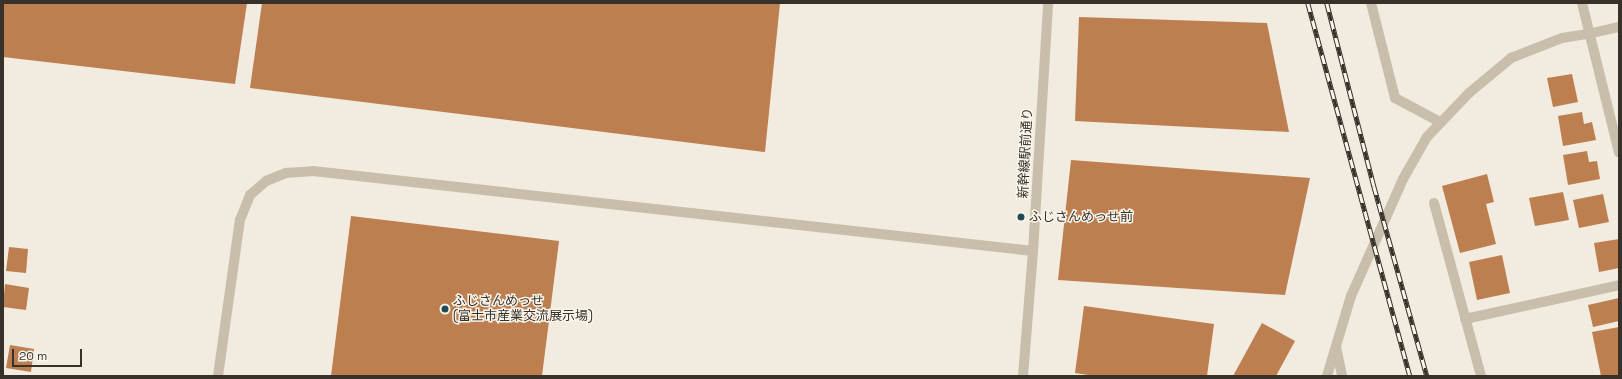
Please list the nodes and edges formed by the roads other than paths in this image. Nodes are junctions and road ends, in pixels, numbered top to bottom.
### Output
1 (1048, 3) edge
2 (1371, 3) edge
3 (1582, 3) edge
4 (1619, 27) edge
5 (1588, 34) junction
6 (1440, 122) junction
7 (1619, 152) edge
8 (1434, 203) dead end
9 (1033, 251) junction
10 (1619, 285) edge
11 (1465, 319) junction
12 (1336, 347) junction
13 (218, 376) edge
14 (1023, 376) edge
15 (1327, 376) edge
16 (1342, 376) edge
17 (1481, 376) edge

1 - 9 street, 新幹線駅前通り
2 - 6 street
3 - 5 street
4 - 5 street
5 - 6 street
5 - 7 street
6 - 12 street
8 - 11 street
9 - 13 street
9 - 14 street, 新幹線駅前通り
10 - 11 street
11 - 17 street
12 - 15 street
12 - 16 street

